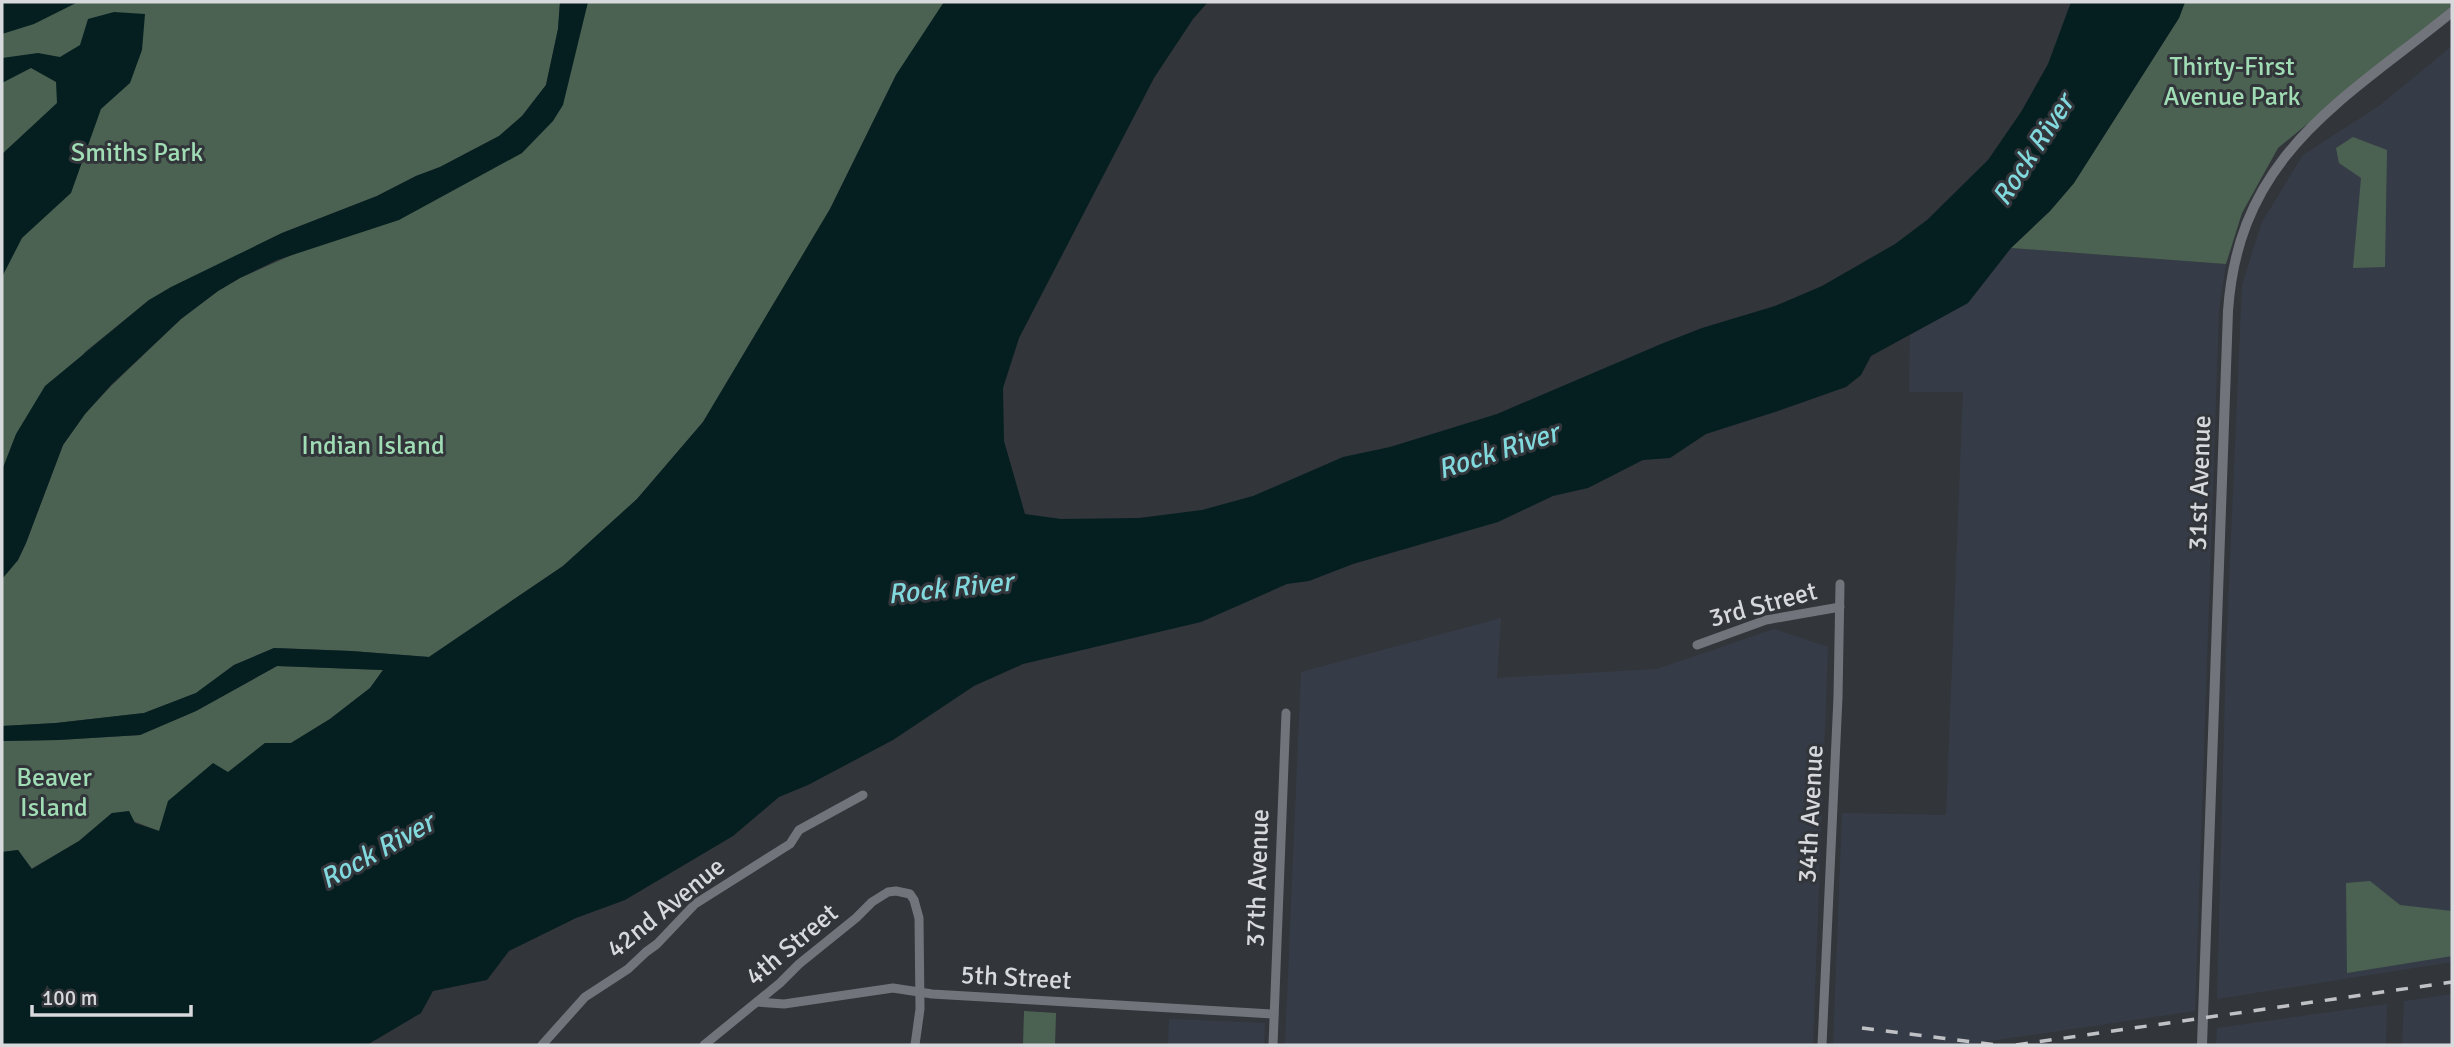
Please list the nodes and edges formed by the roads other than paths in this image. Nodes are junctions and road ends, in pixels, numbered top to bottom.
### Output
1 (2452, 12) edge
2 (1840, 584) dead end
3 (1840, 607) junction
4 (1697, 645) dead end
5 (1286, 713) dead end
6 (863, 795) dead end
7 (920, 992) junction
8 (757, 1002) junction
9 (1274, 1014) junction
10 (542, 1045) edge
11 (704, 1045) edge
12 (915, 1045) edge
13 (1273, 1045) edge
14 (1822, 1045) edge
15 (2202, 1045) edge

1 - 15 street, 31st Avenue
2 - 3 street, 34th Avenue
3 - 4 street, 3rd Street
3 - 14 street, 34th Avenue
5 - 9 street, 37th Avenue
6 - 10 street, 42nd Avenue
7 - 8 street, 5th Street
7 - 8 street, 4th Street
7 - 9 street, 5th Street
7 - 12 street
8 - 11 street, 4th Street
9 - 13 street, 37th Avenue

